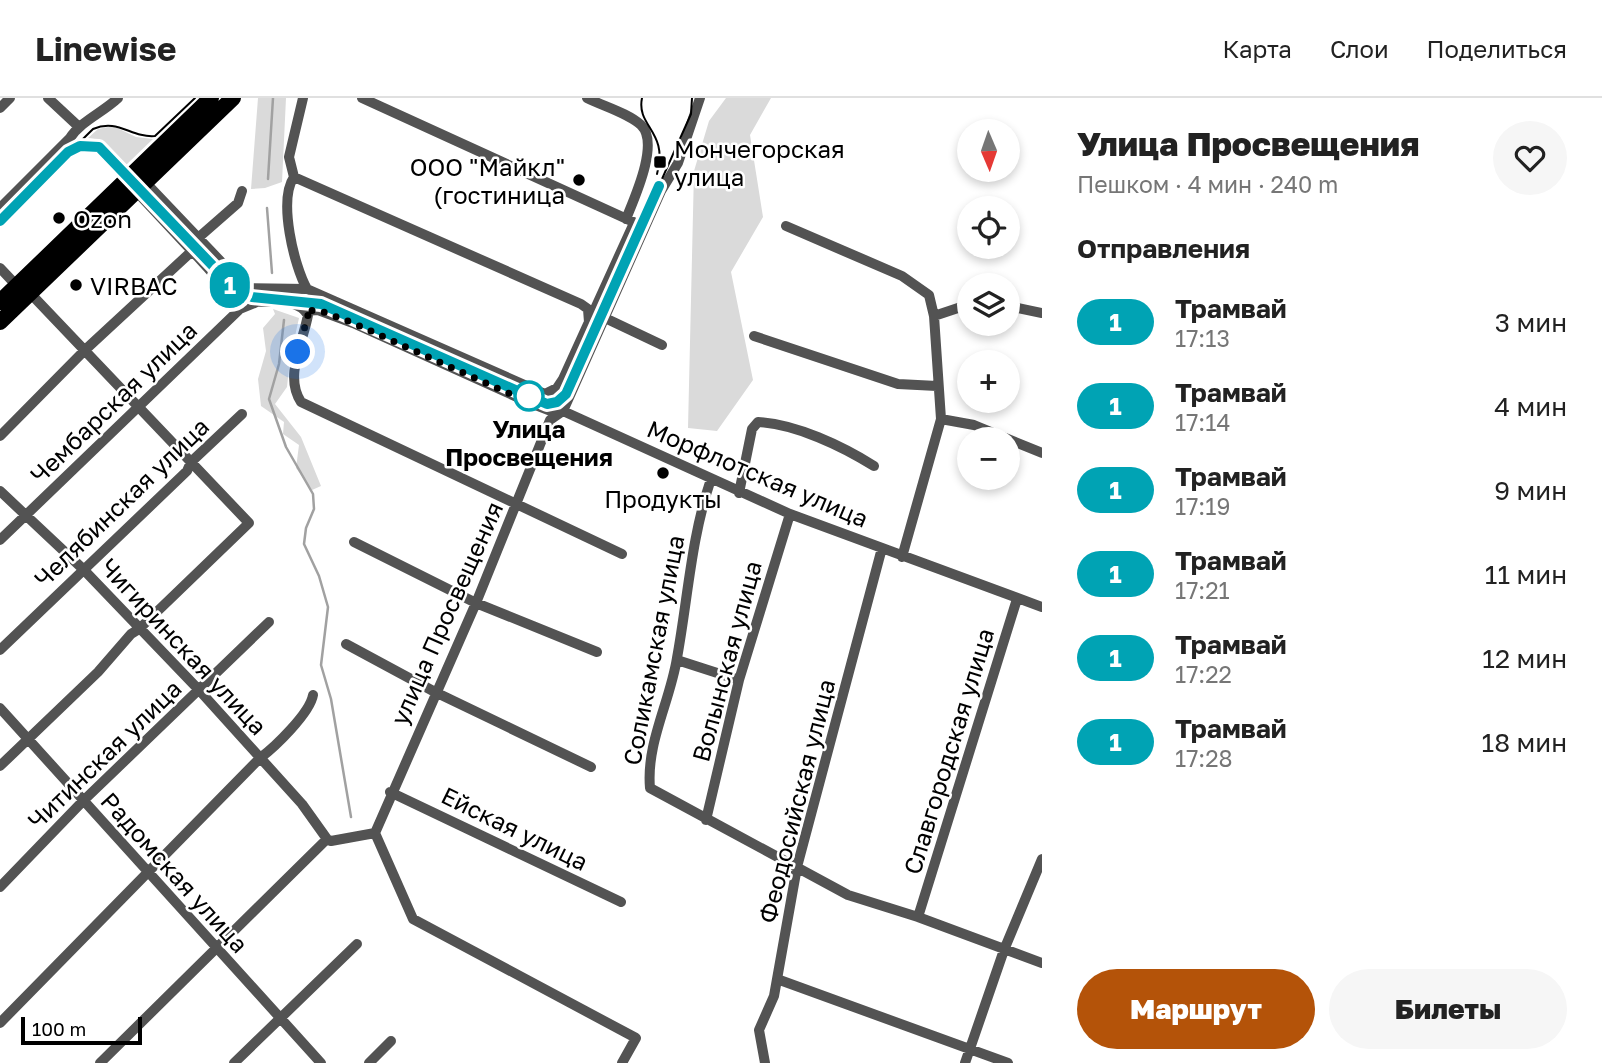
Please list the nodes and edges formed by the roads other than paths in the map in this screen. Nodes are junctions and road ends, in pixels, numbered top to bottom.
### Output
1 (10, 98) edge
2 (48, 98) edge
3 (118, 98) edge
4 (211, 98) edge
5 (233, 98) edge
6 (303, 98) edge
7 (362, 98) edge
8 (587, 98) edge
9 (700, 98) edge
10 (0, 108) edge
11 (78, 125) junction
12 (294, 177) junction
13 (141, 187) junction
14 (242, 191) dead end
15 (0, 208) edge
16 (630, 221) junction
17 (786, 226) dead end
18 (646, 228) junction
19 (198, 238) junction
20 (191, 249) junction
21 (0, 268) edge
22 (299, 275) junction
23 (24, 289) junction
24 (307, 289) junction
25 (282, 290) junction
26 (602, 296) junction
27 (259, 301) junction
28 (0, 302) edge
29 (581, 304) junction
30 (300, 307) junction
31 (957, 308) edge
32 (1020, 308) edge
33 (1042, 313) edge
34 (934, 316) junction
35 (605, 318) junction
36 (0, 322) edge
37 (589, 323) junction
38 (754, 336) dead end
39 (662, 345) dead end
40 (85, 350) junction
41 (937, 386) junction
42 (140, 406) junction
43 (563, 411) junction
44 (242, 414) dead end
45 (941, 419) junction
46 (0, 436) edge
47 (1042, 453) edge
48 (191, 462) junction
49 (874, 466) dead end
50 (711, 480) junction
51 (0, 491) edge
52 (739, 493) junction
53 (517, 503) junction
54 (790, 514) junction
55 (24, 516) junction
56 (0, 540) edge
57 (354, 542) dead end
58 (882, 548) junction
59 (622, 554) dead end
60 (902, 557) junction
61 (83, 569) junction
62 (1017, 598) junction
63 (476, 603) junction
64 (1042, 607) edge
65 (269, 622) dead end
66 (139, 629) junction
67 (346, 644) dead end
68 (0, 650) edge
69 (597, 652) dead end
70 (677, 660) junction
71 (739, 680) junction
72 (199, 690) junction
73 (435, 692) junction
74 (313, 695) dead end
75 (0, 708) edge
76 (27, 739) junction
77 (260, 758) junction
78 (0, 766) edge
79 (591, 767) dead end
80 (390, 792) junction
81 (83, 801) junction
82 (706, 820) junction
83 (375, 833) junction
84 (327, 839) junction
85 (1042, 859) edge
86 (797, 867) junction
87 (147, 873) junction
88 (0, 887) edge
89 (621, 902) dead end
90 (918, 917) junction
91 (357, 944) dead end
92 (216, 949) junction
93 (1004, 950) junction
94 (1042, 963) edge
95 (777, 979) junction
96 (280, 1017) junction
97 (0, 1023) edge
98 (391, 1041) dead end
99 (970, 1049) junction
100 (100, 1063) edge
101 (234, 1063) edge
102 (321, 1063) edge
103 (369, 1063) edge
104 (622, 1063) edge
105 (765, 1063) edge
106 (965, 1063) edge
107 (1007, 1063) edge

1 - 10 street
2 - 11 street
3 - 11 street
4 - 23 highway
5 - 13 highway
6 - 12 street
7 - 16 street
8 - 16 street
9 - 18 street, улица Просвещения
11 - 15 street
12 - 22 street
12 - 29 street
13 - 19 street
13 - 20 street, Морфлотская улица
13 - 23 highway
14 - 19 street
16 - 18 street
16 - 26 street
17 - 34 street
18 - 35 street, улица Просвещения
19 - 25 street
20 - 27 street, Морфлотская улица
20 - 40 street
21 - 23 street
22 - 24 street
22 - 25 street
23 - 28 highway
23 - 36 highway
23 - 40 street
24 - 25 street
24 - 37 street
26 - 29 street
26 - 37 street
27 - 30 street, Морфлотская улица
27 - 42 street, Чембарская улица
29 - 37 street
30 - 43 street, Морфлотская улица
30 - 53 street
31 - 34 street
32 - 33 street
34 - 41 street
35 - 39 street
35 - 43 street, улица Просвещения
38 - 41 street
40 - 42 street
40 - 46 street
41 - 45 street
42 - 48 street
42 - 55 street, Чембарская улица
43 - 50 street, Морфлотская улица
43 - 53 street, улица Просвещения
44 - 48 street, Челябинская улица
45 - 47 street
45 - 60 street
48 - 61 street, Челябинская улица
48 - 66 street
49 - 52 street
50 - 52 street, Морфлотская улица
50 - 70 street, Соликамская улица
51 - 55 street, Чигиринская улица
52 - 54 street, Морфлотская улица
53 - 59 street
53 - 63 street, улица Просвещения
54 - 58 street, Морфлотская улица
54 - 71 street, Волынская улица
55 - 56 street, Чембарская улица
55 - 61 street, Чигиринская улица
57 - 63 street
58 - 60 street, Морфлотская улица
58 - 86 street, Феодосийская улица
60 - 62 street, Морфлотская улица
61 - 66 street, Чигиринская улица
61 - 68 street, Челябинская улица
62 - 64 street, Морфлотская улица
62 - 90 street, Славгородская улица
63 - 69 street
63 - 73 street, улица Просвещения
65 - 72 street, Читинская улица
66 - 72 street, Чигиринская улица
66 - 76 street
67 - 73 street
70 - 71 street
70 - 82 street, Соликамская улица
71 - 82 street, Волынская улица
72 - 77 street, Чигиринская улица
72 - 81 street, Читинская улица
73 - 79 street
73 - 80 street, улица Просвещения
74 - 77 street
75 - 76 street, Радомская улица
76 - 78 street
76 - 81 street, Радомская улица
77 - 84 street, Чигиринская улица
77 - 87 street
80 - 83 street, улица Просвещения
80 - 89 street, Ейская улица
81 - 87 street, Радомская улица
81 - 88 street, Читинская улица
82 - 86 street
83 - 84 street
83 - 104 street
84 - 92 street
85 - 93 street
86 - 90 street
86 - 95 street, Феодосийская улица
87 - 92 street, Радомская улица
87 - 97 street
90 - 93 street
91 - 96 street
92 - 96 street, Радомская улица
92 - 100 street
93 - 94 street
93 - 99 street
95 - 99 street
95 - 105 street, Феодосийская улица
96 - 101 street
96 - 102 street, Радомская улица
98 - 103 street
99 - 106 street
99 - 107 street

